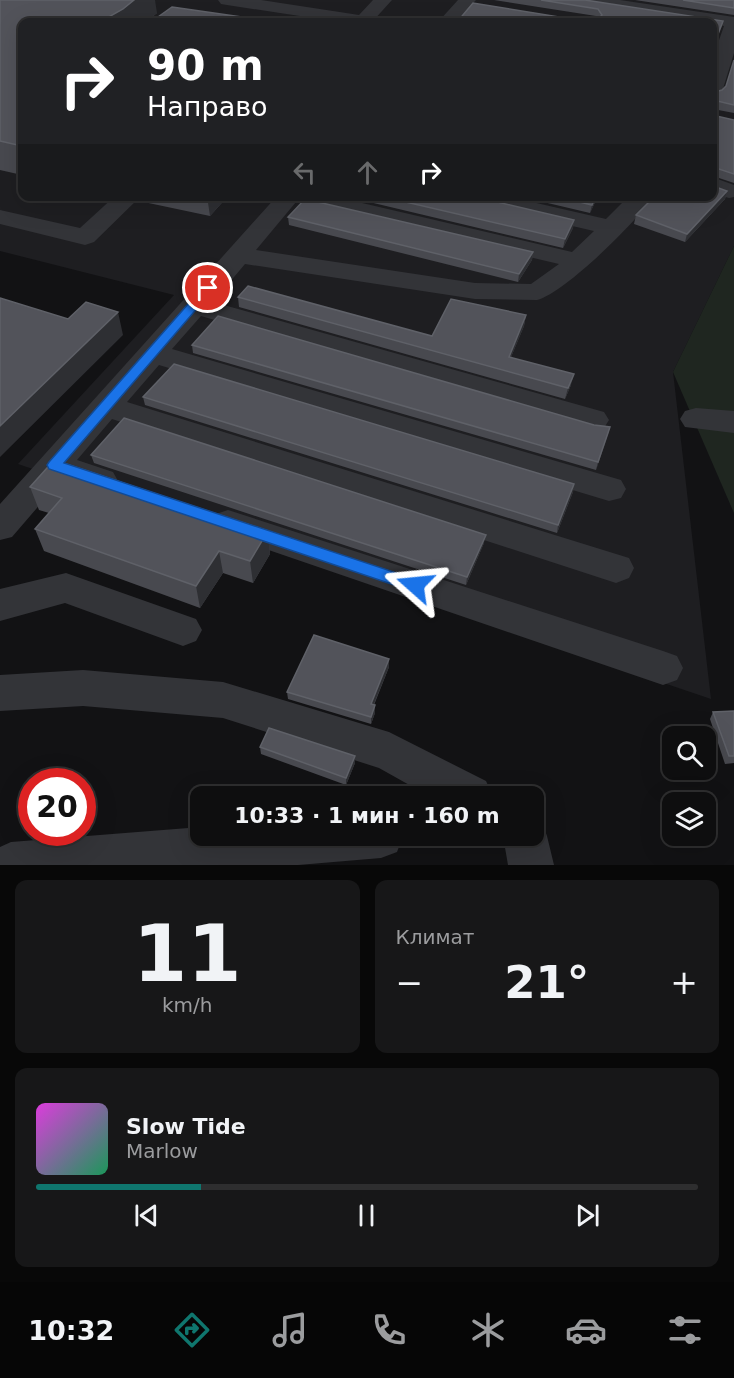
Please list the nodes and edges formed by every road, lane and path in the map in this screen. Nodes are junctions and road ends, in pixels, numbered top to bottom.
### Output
1 (227, 0) edge
2 (383, 0) edge
3 (699, 0) edge
4 (593, 1) edge
5 (478, 4) edge
6 (734, 5) edge
7 (338, 18) edge
8 (367, 18) edge
9 (454, 18) edge
10 (591, 18) edge
11 (707, 18) edge
12 (717, 19) edge
13 (734, 22) edge
14 (724, 45) edge
15 (722, 67) edge
16 (717, 91) edge
17 (734, 93) edge
18 (125, 201) edge
19 (298, 201) edge
20 (314, 201) edge
21 (494, 201) edge
22 (634, 201) edge
23 (0, 217) edge
24 (610, 227) junction
25 (237, 255) junction
26 (578, 261) junction
27 (194, 305) junction
28 (151, 353) junction
29 (106, 406) junction
30 (696, 419) dead end
31 (593, 420) dead end
32 (734, 422) edge
33 (54, 465) junction
34 (609, 489) dead end
35 (133, 492) edge
36 (201, 514) edge
37 (0, 527) edge
38 (616, 568) dead end
39 (0, 605) edge
40 (183, 630) dead end
41 (663, 668) dead end
42 (0, 693) edge
43 (452, 786) edge
44 (253, 846) edge
45 (527, 846) edge
46 (11, 865) edge
47 (531, 865) edge

1 - 7 lane
2 - 8 lane
3 - 6 lane
4 - 10 lane
4 - 11 lane
5 - 9 lane
12 - 13 lane
13 - 14 lane
14 - 15 lane
16 - 17 lane
18 - 23 lane
19 - 25 lane
20 - 26 lane
21 - 24 lane
22 - 24 lane
24 - 26 lane
25 - 26 lane
25 - 27 lane
27 - 28 lane
27 - 31 lane
28 - 29 lane
28 - 34 lane
29 - 33 lane
29 - 38 lane
30 - 32 lane
33 - 35 lane
33 - 37 lane
36 - 41 lane
39 - 40 lane
42 - 43 lane
44 - 46 lane
45 - 47 lane

